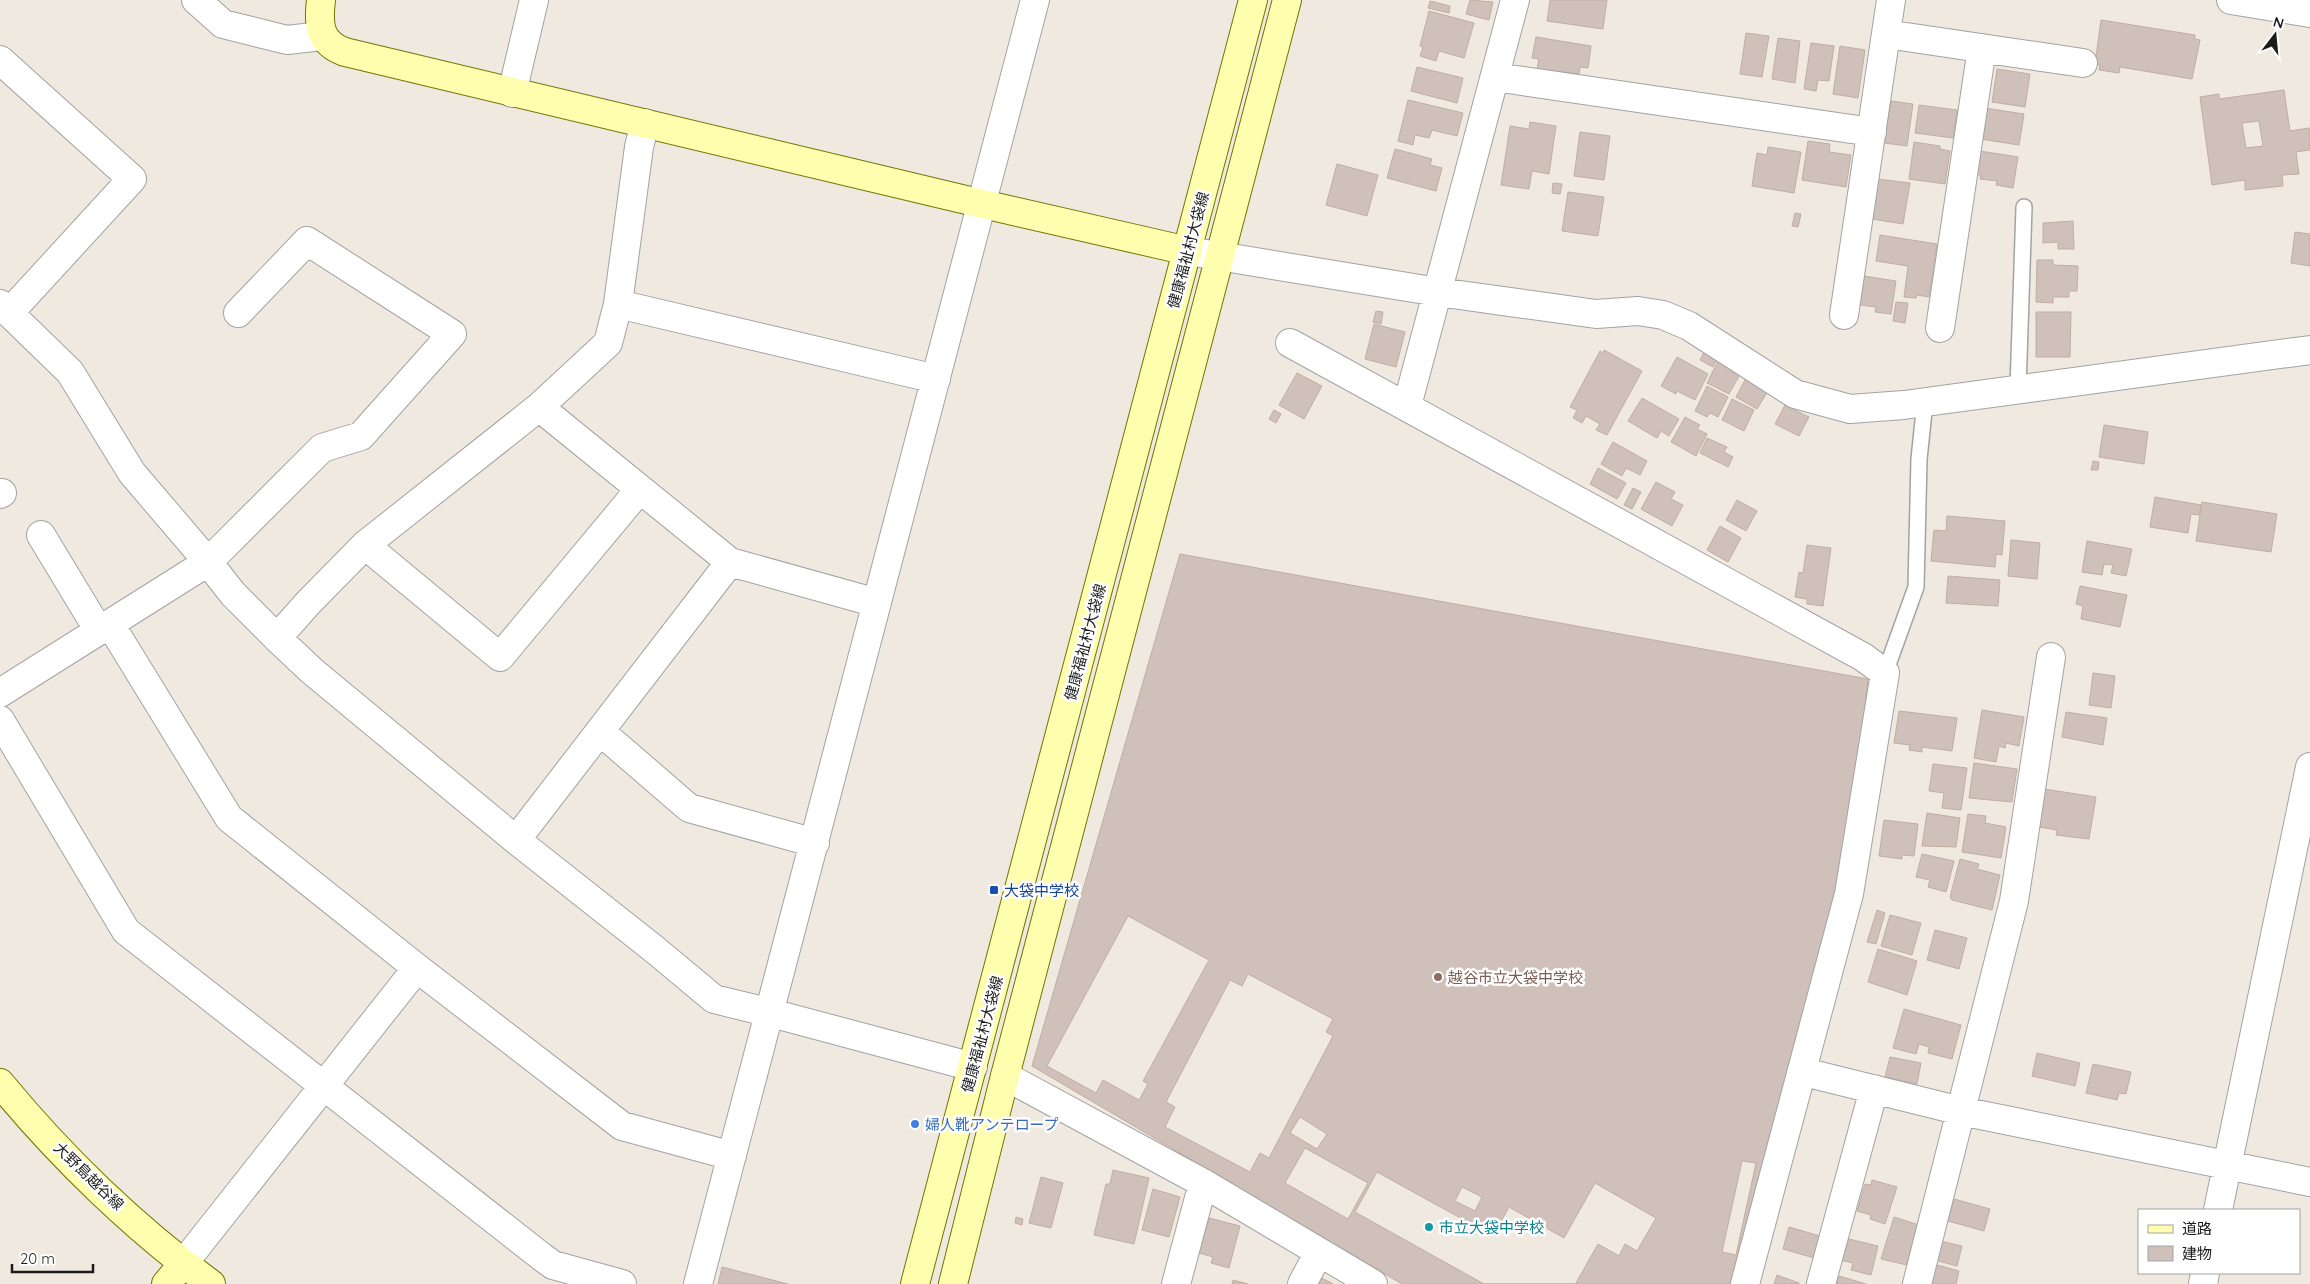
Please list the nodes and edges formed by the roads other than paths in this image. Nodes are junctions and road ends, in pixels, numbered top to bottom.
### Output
1 (196, 0) edge
2 (321, 0) edge
3 (534, 0) edge
4 (1254, 0) edge
5 (1287, 0) edge
6 (1515, 0) edge
7 (1891, 0) edge
8 (2230, 0) edge
9 (1031, 1) edge
10 (2310, 13) edge
11 (1886, 34) junction
12 (322, 36) junction
13 (1982, 48) junction
14 (0, 60) edge
15 (2083, 63) dead end
16 (1495, 77) junction
17 (512, 93) junction
18 (645, 123) junction
19 (1872, 132) junction
20 (982, 204) junction
21 (2024, 207) dead end
22 (1188, 251) junction
23 (1220, 255) junction
24 (1438, 292) junction
25 (618, 304) junction
26 (4, 308) edge
27 (238, 313) dead end
28 (1844, 315) dead end
29 (1940, 328) dead end
30 (1290, 343) dead end
31 (2310, 350) edge
32 (936, 379) junction
33 (2018, 389) junction
34 (1926, 402) junction
35 (1407, 406) junction
36 (539, 407) junction
37 (640, 489) junction
38 (41, 535) dead end
39 (365, 545) junction
40 (208, 562) junction
41 (730, 562) junction
42 (878, 603) junction
43 (105, 627) junction
44 (276, 638) junction
45 (2052, 657) dead end
46 (1886, 673) junction
47 (0, 694) edge
48 (0, 720) edge
49 (600, 732) junction
50 (2310, 767) edge
51 (516, 840) junction
52 (815, 843) junction
53 (417, 968) junction
54 (771, 1013) junction
55 (973, 1067) junction
56 (1804, 1072) junction
57 (1005, 1076) junction
58 (0, 1082) edge
59 (323, 1086) junction
60 (1874, 1089) junction
61 (1961, 1111) junction
62 (732, 1156) junction
63 (2227, 1166) junction
64 (2310, 1182) edge
65 (1203, 1183) junction
66 (2218, 1209) edge
67 (1319, 1252) junction
68 (175, 1274) edge
69 (211, 1284) edge
70 (622, 1284) edge
71 (698, 1284) edge
72 (915, 1284) edge
73 (953, 1284) edge
74 (1176, 1284) edge
75 (1302, 1284) edge
76 (1373, 1284) edge
77 (1745, 1284) edge
78 (1820, 1284) edge
79 (1917, 1284) edge

1 - 12 street
2 - 12 street
3 - 17 street
4 - 22 street, 健康福祉村大袋線
5 - 23 street
6 - 16 street
7 - 11 street
8 - 10 street
9 - 20 street
11 - 13 street
11 - 19 street
12 - 17 street
13 - 15 street
13 - 29 street
14 - 26 street
16 - 19 street
16 - 24 street
17 - 18 street
18 - 20 street
18 - 25 street
19 - 28 street
20 - 22 street
20 - 32 street
21 - 33 lane
22 - 23 street
22 - 55 street, 健康福祉村大袋線
23 - 24 street
23 - 57 street
24 - 34 street
24 - 35 street
25 - 32 street
25 - 36 street
26 - 40 street
27 - 40 street
30 - 35 street
31 - 33 street
32 - 42 street
33 - 34 street
34 - 46 lane
35 - 46 street
36 - 37 street
36 - 39 street
37 - 39 street
37 - 41 street
38 - 43 street
39 - 44 street
40 - 43 street
40 - 44 street
41 - 42 street
41 - 49 street
42 - 52 street
43 - 47 street
43 - 53 street
44 - 51 street
45 - 61 street
46 - 56 street
48 - 59 street
49 - 51 street
49 - 52 street
50 - 63 street
51 - 54 street
52 - 54 street
53 - 59 street
53 - 62 street
54 - 55 street
54 - 62 street
55 - 72 street, 健康福祉村大袋線
56 - 60 street
56 - 77 street
57 - 65 street
57 - 73 street
58 - 68 street, 大野島越谷線
59 - 68 street
59 - 70 street
60 - 61 street
60 - 78 street
61 - 63 street
61 - 79 street
62 - 71 street
63 - 64 street
63 - 66 street
65 - 67 street
65 - 74 street
67 - 75 street
67 - 76 street
68 - 69 street, 大野島越谷線

